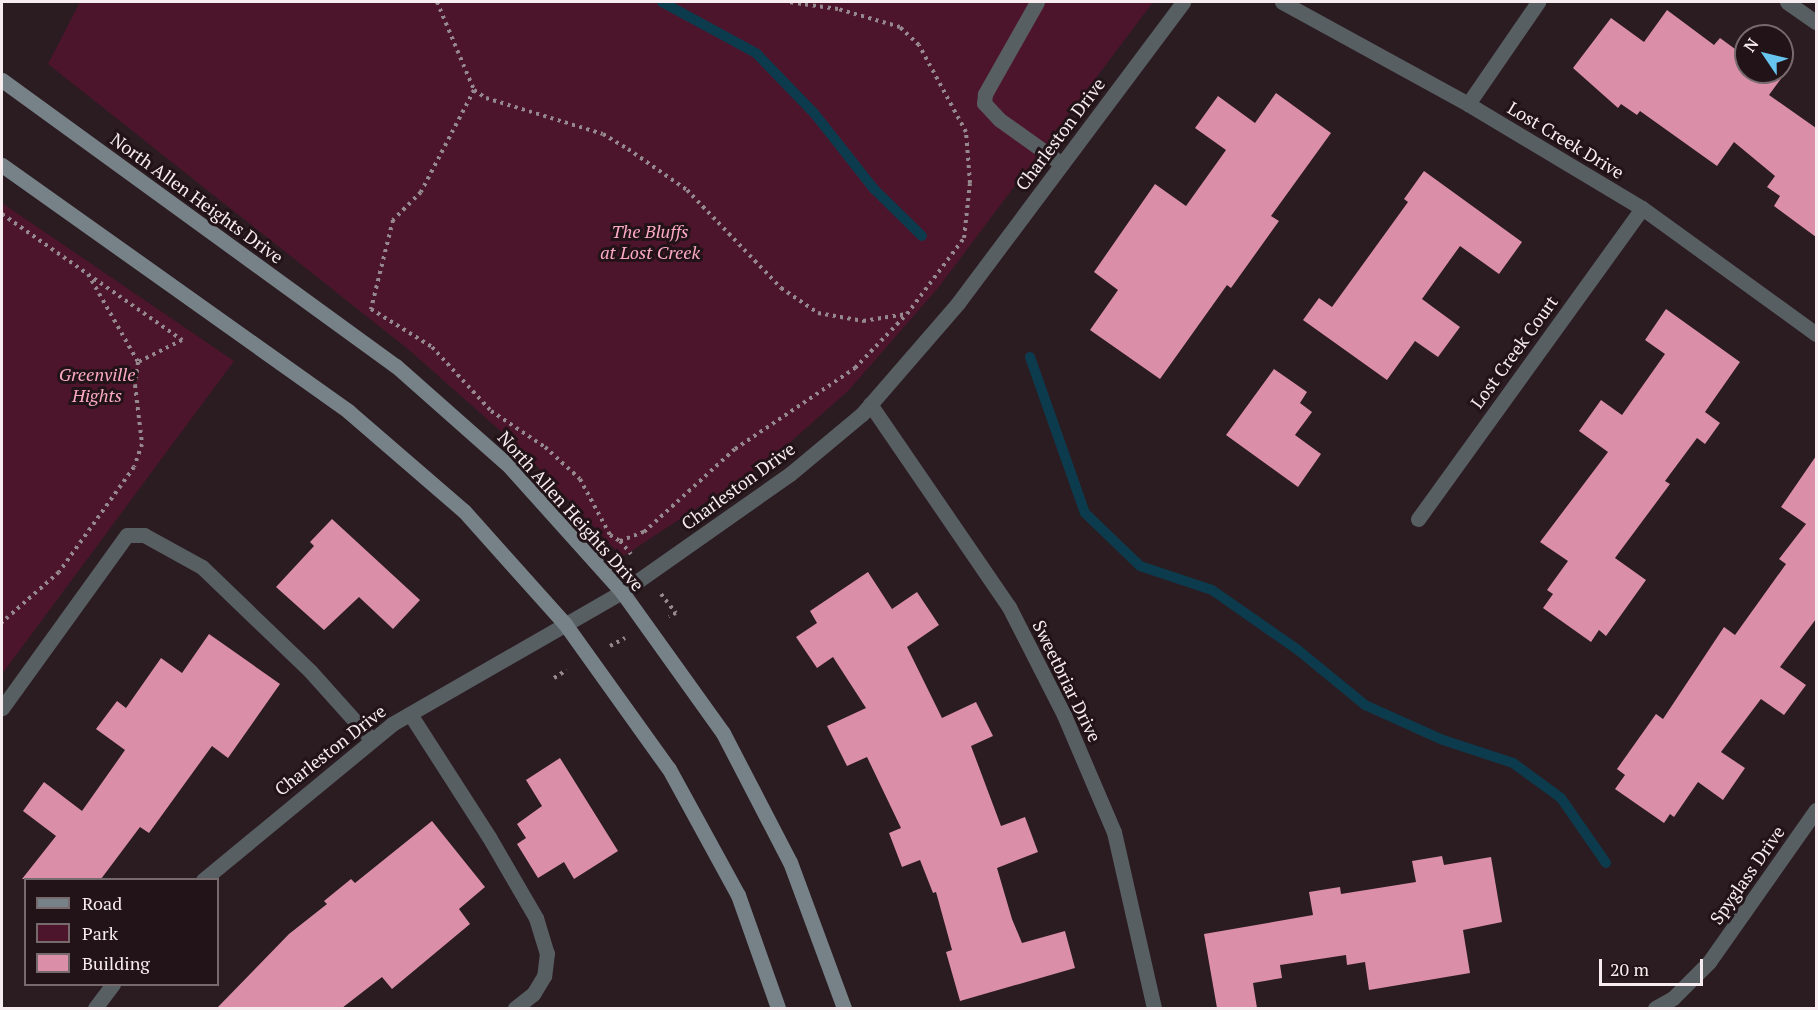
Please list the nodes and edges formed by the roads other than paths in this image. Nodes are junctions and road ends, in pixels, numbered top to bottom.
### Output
1 (1037, 2) edge
2 (1183, 2) edge
3 (1282, 2) edge
4 (1538, 2) edge
5 (1787, 2) edge
6 (1816, 22) edge
7 (2, 80) edge
8 (1468, 104) junction
9 (1062, 164) junction
10 (2, 165) edge
11 (1642, 208) junction
12 (1816, 334) edge
13 (870, 404) junction
14 (1418, 519) dead end
15 (622, 592) junction
16 (566, 624) junction
17 (2, 708) edge
18 (410, 714) junction
19 (372, 740) junction
20 (1816, 810) edge
21 (204, 878) edge
22 (112, 986) edge
23 (95, 1008) edge
24 (514, 1008) edge
25 (778, 1008) edge
26 (844, 1008) edge
27 (1154, 1008) edge
28 (1655, 1008) edge

1 - 9 street
2 - 9 street, Charleston Drive
3 - 8 street, Lost Creek Drive
4 - 8 street
5 - 6 street
7 - 15 main road, North Allen Heights Drive
8 - 11 street, Lost Creek Drive
9 - 13 street, Charleston Drive
10 - 16 main road
11 - 12 street, Lost Creek Drive
11 - 14 street, Lost Creek Court
13 - 15 street, Charleston Drive
13 - 27 street, Sweetbriar Drive
15 - 16 street, Charleston Drive
15 - 26 main road, North Allen Heights Drive
16 - 18 street, Charleston Drive
16 - 25 main road
17 - 19 street
18 - 19 street, Charleston Drive
18 - 24 street
19 - 21 street, Charleston Drive
20 - 28 street, Spyglass Drive
22 - 23 street

